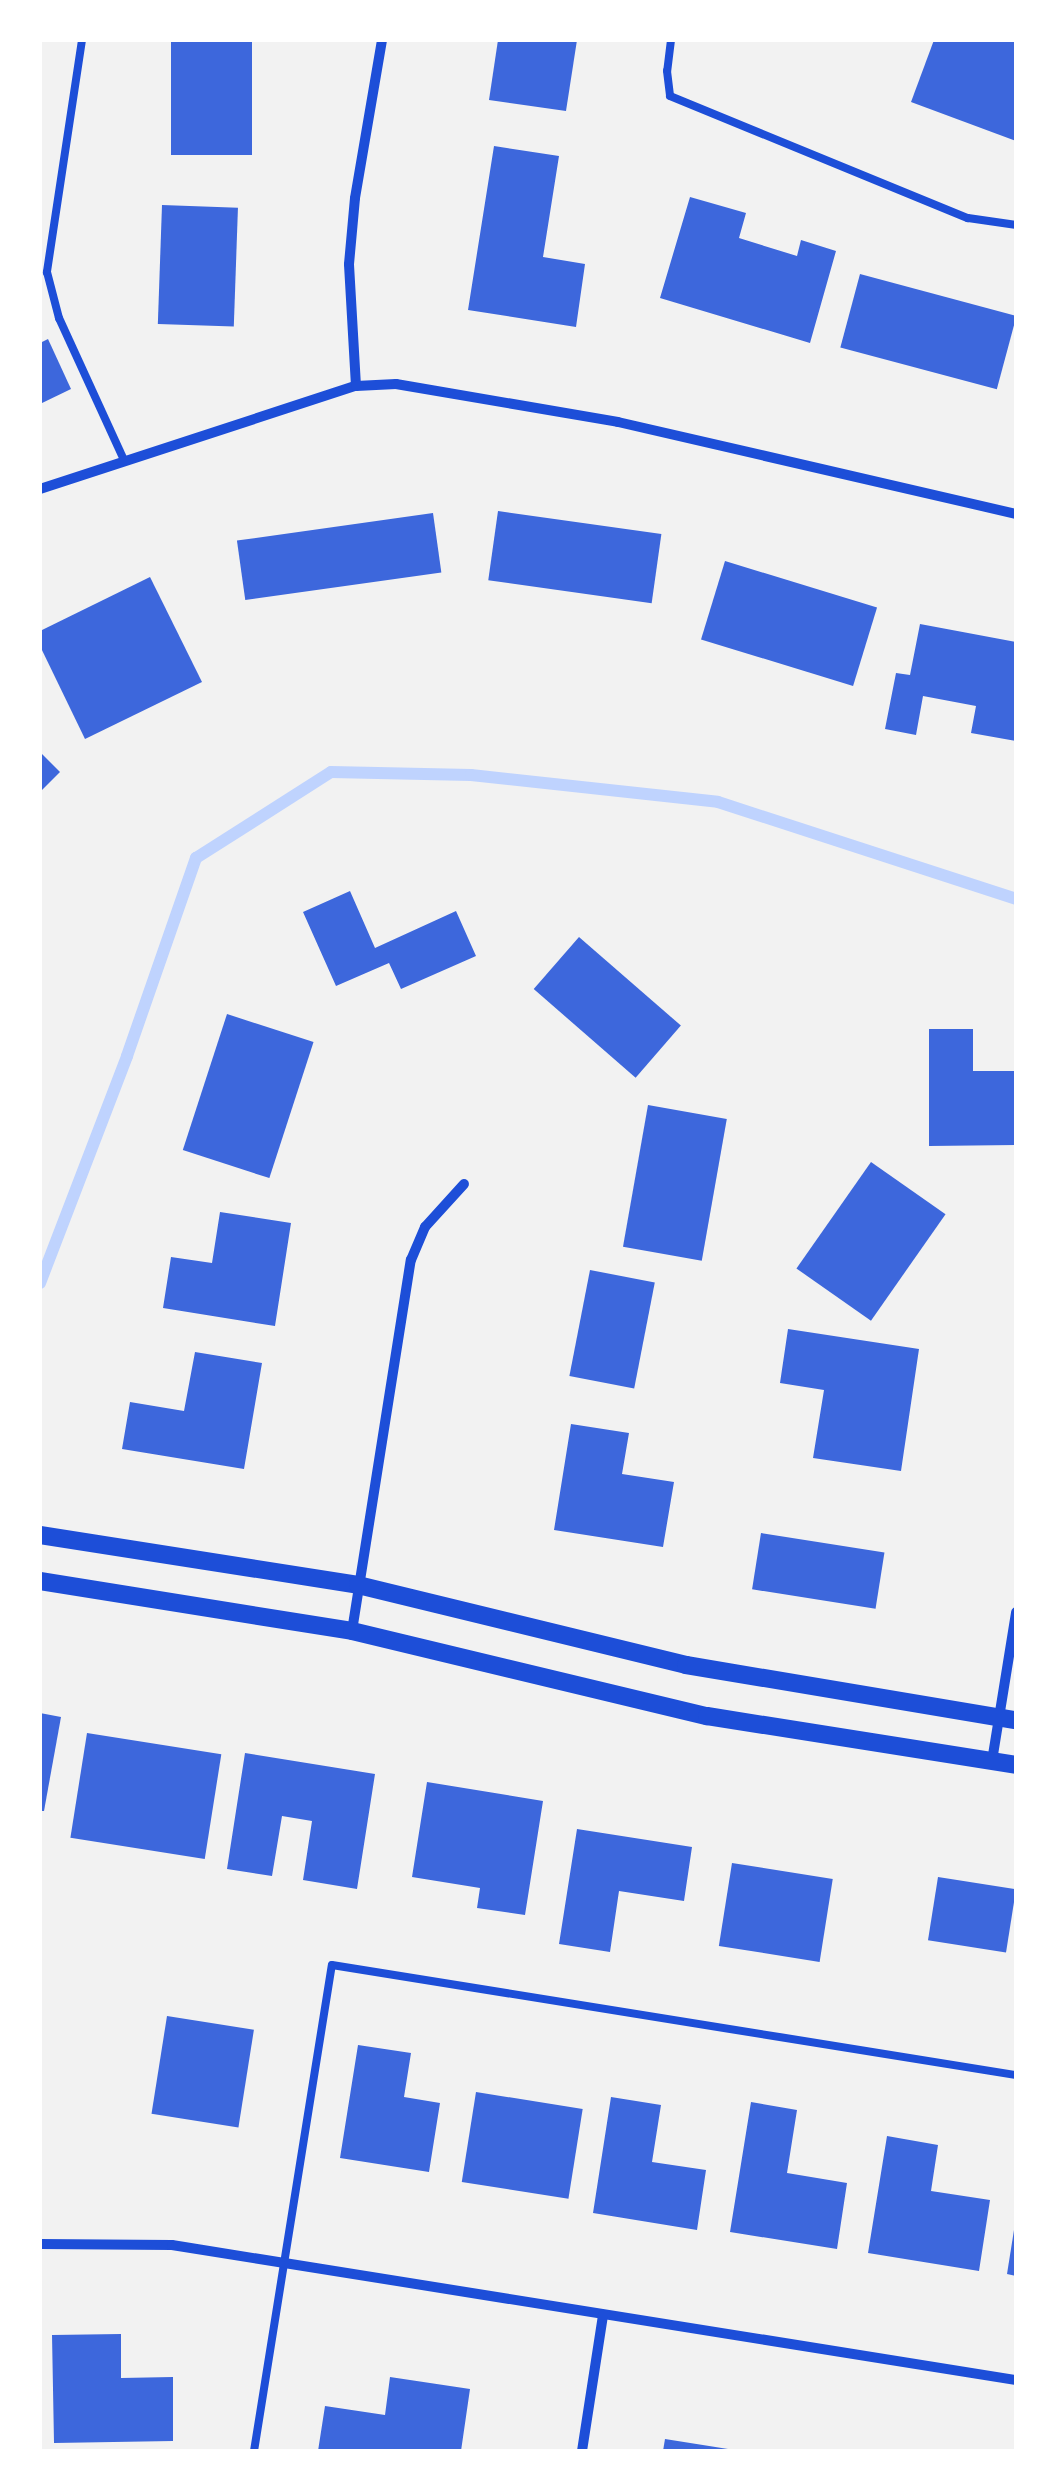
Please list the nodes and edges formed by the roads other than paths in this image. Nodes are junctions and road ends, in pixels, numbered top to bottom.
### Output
1 (82, 40) edge
2 (382, 40) edge
3 (671, 40) edge
4 (1016, 225) edge
5 (356, 386) junction
6 (124, 460) junction
7 (40, 489) edge
8 (1016, 514) edge
9 (464, 1184) dead end
10 (40, 1535) edge
11 (40, 1580) edge
12 (358, 1585) junction
13 (1016, 1612) edge
14 (352, 1630) junction
15 (1007, 1719) edge
16 (992, 1761) junction
17 (1016, 1765) edge
18 (1016, 2074) edge
19 (40, 2244) edge
20 (282, 2260) junction
21 (602, 2315) junction
22 (1016, 2380) edge
23 (254, 2451) edge
24 (582, 2451) edge

1 - 6 lane
2 - 5 street
3 - 4 lane
5 - 6 street
5 - 8 street
6 - 7 street
9 - 12 street
10 - 12 street
11 - 14 street
12 - 14 street
12 - 15 street
13 - 15 street
14 - 16 street
15 - 16 street
16 - 17 street
18 - 20 lane
19 - 20 street
20 - 21 street
20 - 23 lane
21 - 22 street
21 - 24 street

